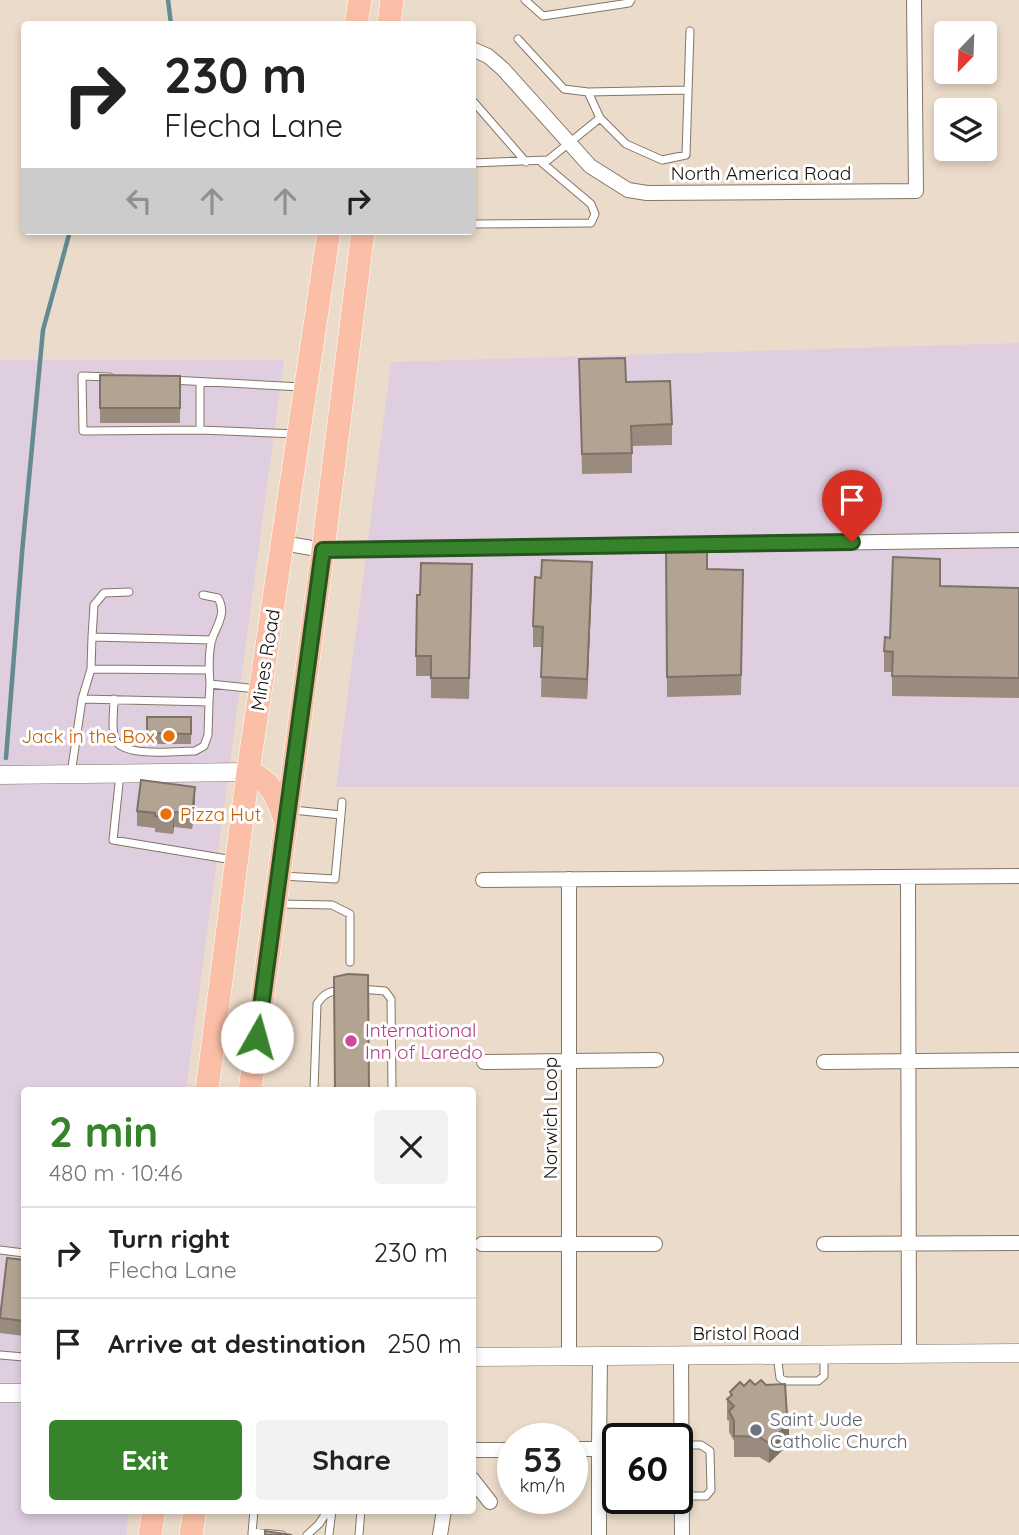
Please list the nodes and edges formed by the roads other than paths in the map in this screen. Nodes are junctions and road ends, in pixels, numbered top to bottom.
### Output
1 (360, 0) edge
2 (392, 0) edge
3 (525, 0) edge
4 (631, 0) edge
5 (914, 0) edge
6 (356, 21) edge
7 (389, 21) edge
8 (690, 31) dead end
9 (518, 39) dead end
10 (476, 52) edge
11 (688, 90) junction
12 (588, 92) junction
13 (476, 105) edge
14 (600, 118) junction
15 (569, 144) junction
16 (540, 161) junction
17 (526, 162) junction
18 (476, 163) edge
19 (476, 224) edge
20 (328, 235) edge
21 (362, 235) edge
22 (121, 378) edge
23 (161, 380) edge
24 (200, 382) junction
25 (306, 388) junction
26 (200, 430) junction
27 (300, 434) junction
28 (1019, 540) edge
29 (283, 543) junction
30 (323, 550) junction
31 (129, 592) dead end
32 (202, 595) dead end
33 (92, 637) junction
34 (212, 639) junction
35 (91, 669) junction
36 (209, 670) junction
37 (210, 684) junction
38 (261, 689) junction
39 (82, 699) junction
40 (114, 699) junction
41 (209, 702) junction
42 (248, 772) junction
43 (71, 774) junction
44 (121, 774) junction
45 (0, 775) edge
46 (342, 802) dead end
47 (286, 814) junction
48 (341, 815) junction
49 (237, 860) junction
50 (278, 876) junction
51 (1019, 876) edge
52 (908, 877) junction
53 (569, 879) junction
54 (483, 880) dead end
55 (274, 904) junction
56 (350, 962) dead end
57 (656, 1060) dead end
58 (1019, 1060) edge
59 (569, 1061) junction
60 (908, 1061) junction
61 (484, 1062) dead end
62 (824, 1062) dead end
63 (207, 1087) edge
64 (250, 1087) edge
65 (314, 1087) edge
66 (392, 1087) edge
67 (1019, 1243) edge
68 (482, 1244) dead end
69 (569, 1244) junction
70 (655, 1244) dead end
71 (824, 1244) dead end
72 (909, 1244) junction
73 (0, 1250) edge
74 (21, 1253) edge
75 (909, 1353) junction
76 (1019, 1353) edge
77 (681, 1354) junction
78 (776, 1354) junction
79 (824, 1354) junction
80 (0, 1355) edge
81 (569, 1356) junction
82 (600, 1356) junction
83 (21, 1357) edge
84 (476, 1357) edge
85 (0, 1393) edge
86 (21, 1393) edge
87 (682, 1423) edge
88 (693, 1445) edge
89 (588, 1449) edge
90 (598, 1449) junction
91 (476, 1450) edge
92 (497, 1450) edge
93 (476, 1484) edge
94 (693, 1496) edge
95 (490, 1502) dead end
96 (153, 1514) edge
97 (194, 1514) edge
98 (254, 1514) edge
99 (327, 1514) edge
100 (330, 1514) edge
101 (361, 1514) edge
102 (443, 1514) edge
103 (682, 1514) edge
104 (252, 1533) edge
105 (150, 1535) edge
106 (191, 1535) edge
107 (282, 1535) edge
108 (307, 1535) edge
109 (329, 1535) edge
110 (359, 1535) edge
111 (440, 1535) edge
112 (599, 1535) edge
113 (682, 1535) edge

1 - 6 main road
2 - 7 main road
3 - 4 lane
5 - 15 street, North America Road
8 - 11 lane
9 - 12 lane
10 - 15 street, North America Road
11 - 12 lane
11 - 14 lane
12 - 14 lane
13 - 17 lane
14 - 15 lane
15 - 16 lane
16 - 17 lane
16 - 19 lane
17 - 18 lane
20 - 25 main road, Mines Road
21 - 30 main road
22 - 26 lane
23 - 24 lane
24 - 25 lane
24 - 26 lane
25 - 27 main road, Mines Road
26 - 27 lane
27 - 29 main road, Mines Road
28 - 30 street
29 - 30 street
29 - 38 main road, Mines Road
30 - 47 main road
31 - 33 lane
32 - 34 lane
33 - 34 lane
33 - 35 lane
34 - 36 lane
35 - 36 lane
35 - 39 lane
36 - 37 lane
37 - 38 lane
37 - 41 lane
38 - 42 main road, Mines Road
39 - 40 lane
39 - 43 lane
40 - 41 lane
40 - 41 lane
42 - 44 street
42 - 47 main road
42 - 49 main road, Mines Road
43 - 44 street
43 - 45 street
44 - 49 lane
46 - 48 lane
47 - 48 lane
47 - 50 main road
48 - 50 lane
49 - 63 main road, Mines Road
50 - 55 main road
51 - 52 street
52 - 53 street
52 - 60 street
53 - 54 street
53 - 59 street, Norwich Loop
55 - 56 lane
55 - 64 main road
57 - 59 street
58 - 60 street
59 - 61 street
59 - 69 street, Norwich Loop
60 - 62 street
60 - 72 street
65 - 66 lane
67 - 72 street
68 - 69 street
69 - 70 street
69 - 81 street, Norwich Loop
71 - 72 street
72 - 75 street
73 - 74 lane
75 - 76 street, Bristol Road
75 - 79 street, Bristol Road
77 - 78 street, Bristol Road
77 - 82 street, Bristol Road
77 - 87 street
78 - 79 street, Bristol Road
78 - 79 lane
80 - 83 lane
81 - 82 street, Bristol Road
81 - 84 street, Bristol Road
82 - 90 street
85 - 86 street
88 - 94 lane
89 - 90 street
90 - 112 street
91 - 92 street
93 - 95 street
96 - 105 main road
97 - 106 main road
98 - 104 lane
99 - 108 lane
100 - 109 lane
101 - 110 lane
102 - 111 street
103 - 113 street
104 - 107 lane

